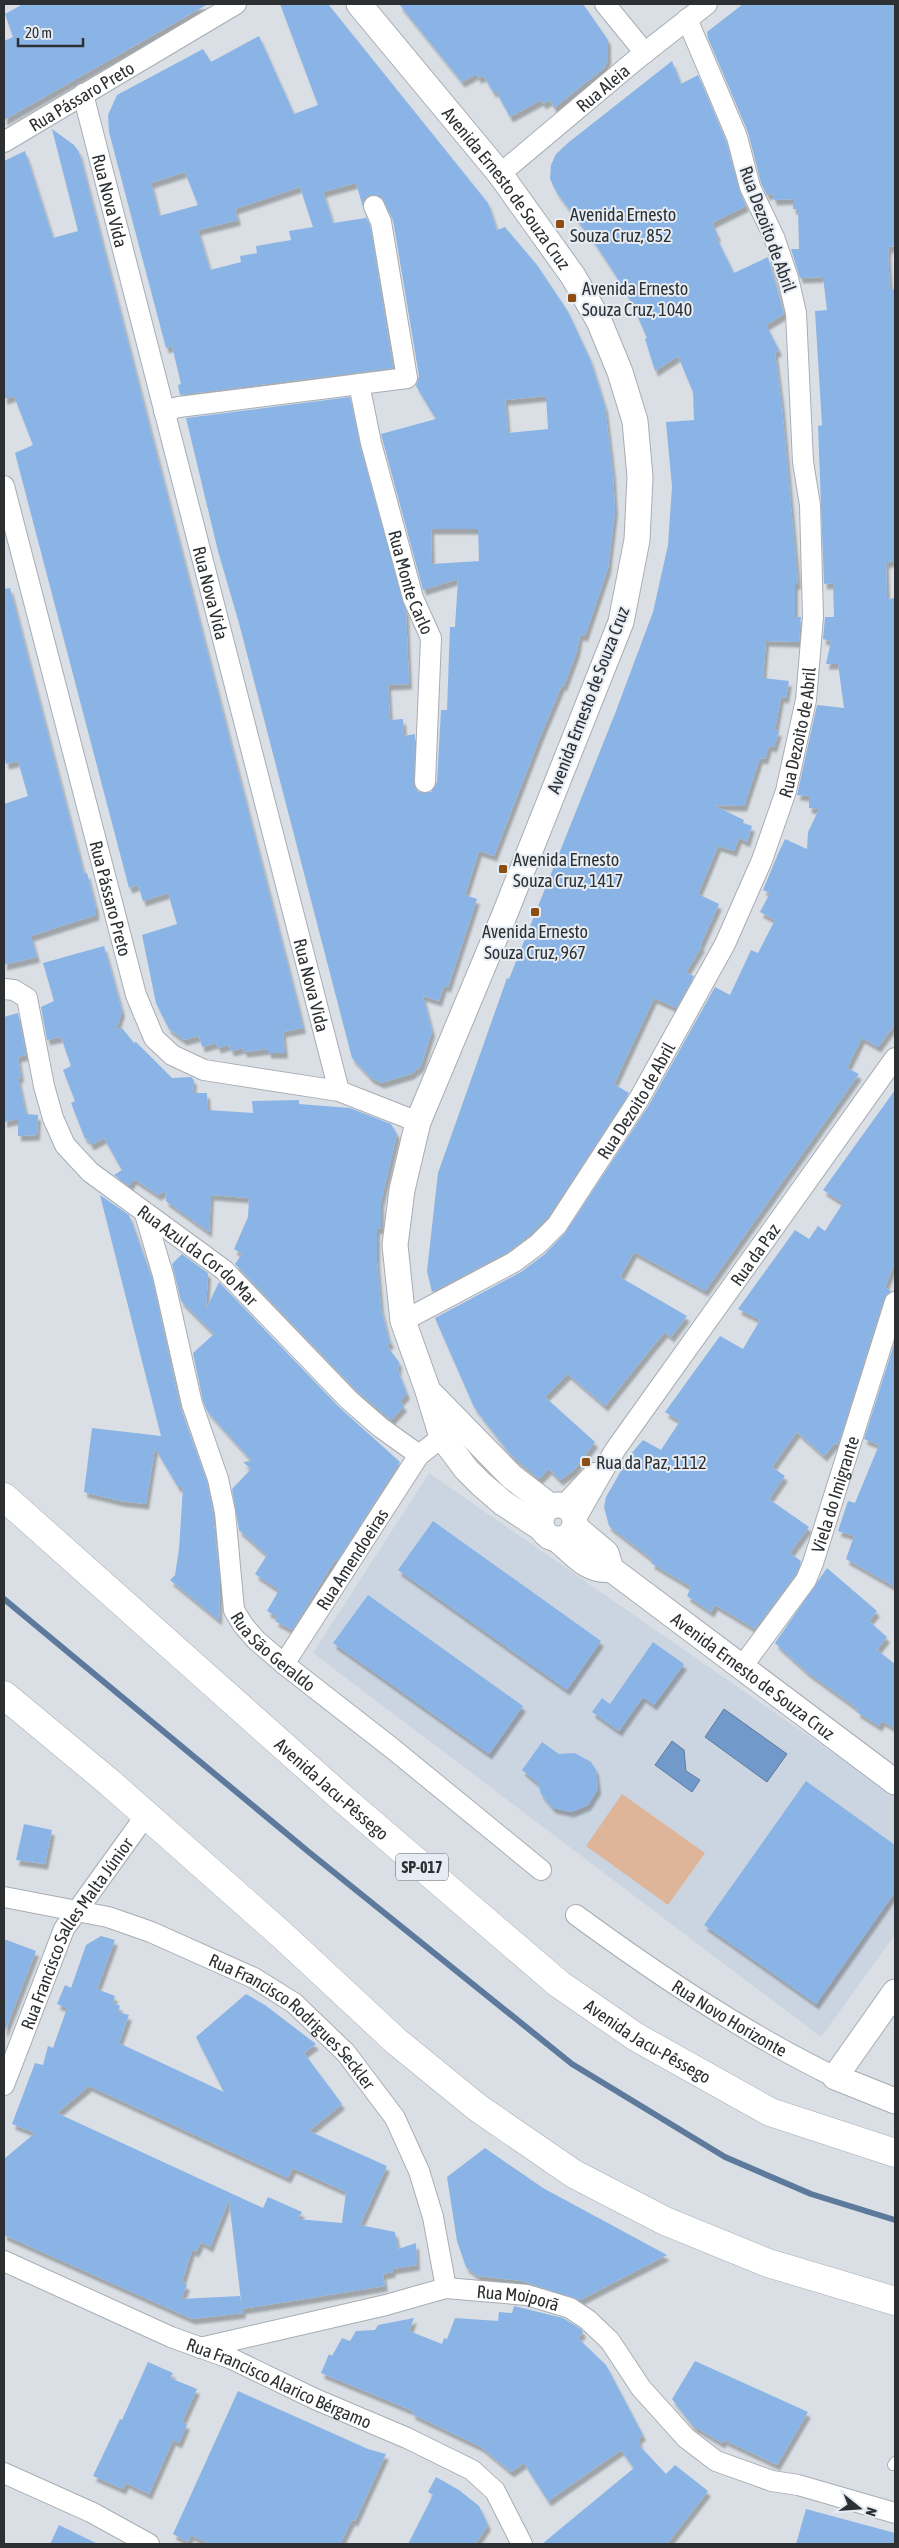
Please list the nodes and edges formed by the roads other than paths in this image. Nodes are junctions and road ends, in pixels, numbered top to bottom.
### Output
1 (236, 4) edge
2 (359, 4) edge
3 (606, 4) edge
4 (707, 4) edge
5 (687, 19) junction
6 (645, 53) junction
7 (83, 94) junction
8 (4, 142) edge
9 (500, 174) junction
10 (374, 206) dead end
11 (359, 384) junction
12 (164, 411) junction
13 (4, 486) edge
14 (425, 782) dead end
15 (4, 989) edge
16 (895, 1058) edge
17 (339, 1091) junction
18 (418, 1122) junction
19 (145, 1214) junction
20 (895, 1302) edge
21 (403, 1321) junction
22 (452, 1432) junction
23 (419, 1455) junction
24 (4, 1497) edge
25 (561, 1521) junction
26 (284, 1664) junction
27 (741, 1668) junction
28 (4, 1695) edge
29 (895, 1782) edge
30 (146, 1815) junction
31 (541, 1870) dead end
32 (4, 1898) edge
33 (75, 1911) junction
34 (576, 1915) dead end
35 (895, 1992) edge
36 (835, 2077) junction
37 (4, 2085) edge
38 (895, 2101) edge
39 (895, 2153) edge
40 (4, 2260) edge
41 (446, 2288) junction
42 (895, 2301) edge
43 (200, 2348) junction
44 (4, 2473) edge
45 (895, 2512) edge
46 (149, 2544) edge
47 (522, 2544) edge

1 - 7 street, Rua Pássaro Preto
2 - 9 street, Avenida Ernesto de Souza Cruz
3 - 6 street
4 - 5 street, Rua Aleia
5 - 6 street, Rua Aleia
5 - 21 street, Rua Dezoito de Abril
6 - 9 street, Rua Aleia
7 - 8 street, Rua Pássaro Preto
7 - 12 street, Rua Nova Vida
9 - 18 street, Avenida Ernesto de Souza Cruz
10 - 11 street
11 - 12 street
11 - 14 street, Rua Monte Carlo
12 - 17 street, Rua Nova Vida
13 - 17 street, Rua Pássaro Preto
15 - 19 street, Rua Azul da Cor do Mar
16 - 25 street, Rua da Paz
17 - 18 street, Rua Pássaro Preto
18 - 21 street, Avenida Ernesto de Souza Cruz
19 - 23 street, Rua Azul da Cor do Mar
19 - 26 street, Rua São Geraldo
20 - 27 street, Viela do Imigrante
21 - 22 street, Avenida Ernesto de Souza Cruz
22 - 23 street
22 - 25 street, Avenida Ernesto de Souza Cruz
23 - 26 street, Rua Amendoeiras
24 - 39 highway, Avenida Jacu-Pêssego / SP-017
25 - 27 street, Avenida Ernesto de Souza Cruz
26 - 31 street, Rua São Geraldo
27 - 29 street, Avenida Ernesto de Souza Cruz
28 - 30 highway
30 - 33 street, Rua Francisco Salles Malta Júnior
30 - 42 highway
32 - 33 street, Rua Francisco Rodrigues Seckler
33 - 37 street, Rua Francisco Salles Malta Júnior
33 - 41 street, Rua Francisco Rodrigues Seckler
34 - 36 street, Rua Novo Horizonte
35 - 36 street
36 - 38 street, Rua Novo Horizonte
40 - 43 street, Rua Francisco Alarico Bérgamo
41 - 43 street, Rua Moiporã
41 - 45 street, Rua Moiporã
43 - 47 street, Rua Francisco Alarico Bérgamo
44 - 46 street

